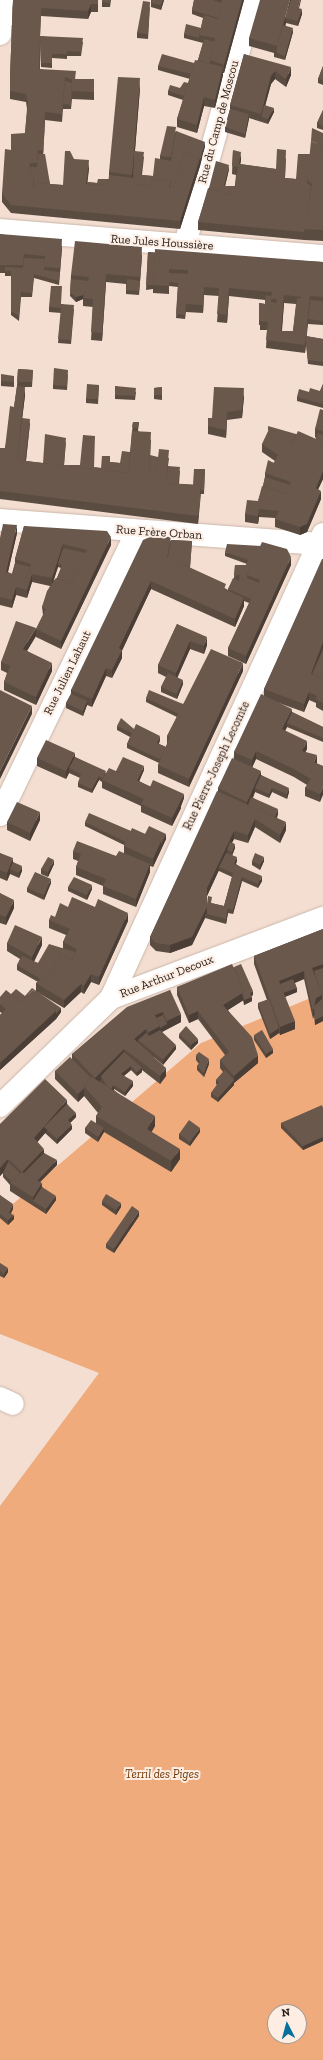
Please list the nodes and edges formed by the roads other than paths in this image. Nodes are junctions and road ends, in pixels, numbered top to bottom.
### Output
1 (2, 0) edge
2 (253, 0) edge
3 (0, 34) edge
4 (0, 230) edge
5 (185, 244) junction
6 (323, 256) edge
7 (0, 520) edge
8 (137, 531) junction
9 (321, 539) edge
10 (0, 815) edge
11 (323, 918) edge
12 (111, 998) junction
13 (0, 1106) edge

1 - 3 street
2 - 5 street, Rue du Camp de Moscou
4 - 5 street, Rue Jules Houssière
5 - 6 street, Rue Jules Houssière
7 - 8 street, Rue Frère Orban
8 - 9 street, Rue Frère Orban
8 - 10 street, Rue Julien Lahaut
9 - 12 street, Rue Pierre-Joseph Lecomte
11 - 12 street, Rue Arthur Decoux
12 - 13 street, Rue Arthur Decoux

